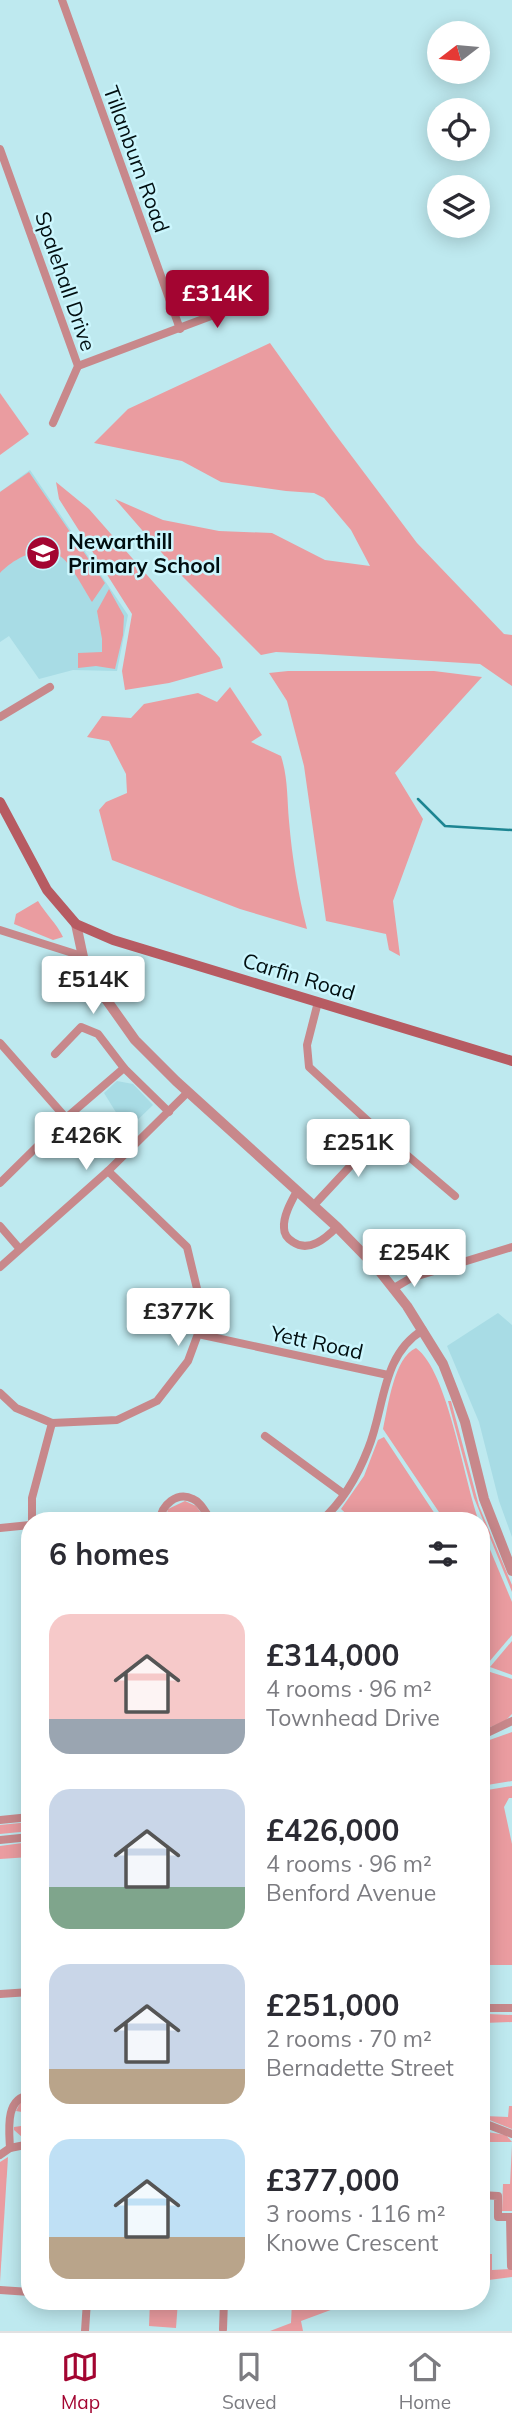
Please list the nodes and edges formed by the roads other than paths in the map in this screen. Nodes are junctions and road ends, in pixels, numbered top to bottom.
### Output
1 (62, 0) edge
2 (0, 149) edge
3 (243, 304) dead end
4 (180, 329) junction
5 (78, 366) junction
6 (53, 423) dead end
7 (50, 687) dead end
8 (0, 717) edge
9 (0, 803) edge
10 (76, 924) junction
11 (0, 930) edge
12 (82, 956) junction
13 (318, 1002) junction
14 (0, 1043) edge
15 (55, 1054) dead end
16 (512, 1061) edge
17 (124, 1068) junction
18 (188, 1092) junction
19 (169, 1112) junction
20 (66, 1118) junction
21 (381, 1133) junction
22 (108, 1171) junction
23 (0, 1182) edge
24 (297, 1191) junction
25 (455, 1196) dead end
26 (314, 1205) junction
27 (0, 1226) edge
28 (337, 1227) junction
29 (512, 1247) edge
30 (19, 1248) junction
31 (0, 1267) edge
32 (394, 1288) junction
33 (424, 1330) junction
34 (198, 1334) junction
35 (388, 1375) junction
36 (0, 1393) edge
37 (52, 1423) junction
38 (265, 1436) dead end
39 (344, 1494) junction
40 (32, 1512) edge
41 (162, 1512) edge
42 (205, 1512) edge
43 (329, 1512) edge
44 (489, 1512) edge
45 (490, 1514) edge
46 (21, 1525) edge
47 (0, 1528) edge
48 (511, 1566) edge
49 (512, 1721) edge
50 (512, 1726) edge
51 (502, 1728) junction
52 (490, 1733) edge
53 (21, 1818) edge
54 (0, 1820) edge
55 (21, 1838) edge
56 (0, 1840) edge
57 (21, 1993) edge
58 (0, 1994) edge
59 (490, 2008) edge
60 (512, 2008) edge
61 (21, 2097) edge
62 (490, 2125) edge
63 (512, 2134) edge
64 (21, 2146) edge
65 (10, 2148) junction
66 (0, 2155) edge
67 (490, 2196) edge
68 (511, 2217) edge
69 (511, 2266) edge
70 (0, 2290) edge
71 (21, 2291) edge
72 (87, 2310) edge
73 (224, 2310) edge
74 (223, 2329) dead end
75 (85, 2331) edge

1 - 4 street, Tillanburn Road
2 - 5 street, Spalehall Drive
3 - 4 street
4 - 5 street
5 - 6 street, Spalehall Drive
7 - 8 street
9 - 10 main road
10 - 12 street
10 - 13 main road, Carfin Road
11 - 12 street
12 - 18 street
13 - 16 main road, Carfin Road
13 - 21 street
14 - 20 street
15 - 17 street
17 - 19 street
17 - 20 street
18 - 19 street
18 - 24 street
19 - 22 street
20 - 23 street
21 - 25 street
21 - 26 street
22 - 30 street
22 - 34 street
24 - 26 street
24 - 28 street
26 - 28 street
27 - 30 street
28 - 32 street
29 - 32 street
30 - 31 street
32 - 33 street
33 - 35 street
33 - 44 street
34 - 35 street, Yett Road
34 - 37 street
35 - 39 street
36 - 37 street
37 - 40 street
38 - 39 street
39 - 43 street
41 - 42 street
45 - 48 street
46 - 47 street
49 - 51 street
50 - 51 street
51 - 52 street
53 - 54 street
55 - 56 street
57 - 58 street
59 - 60 street
61 - 65 street
62 - 63 street
64 - 65 street
65 - 66 street
67 - 68 street
68 - 69 street
70 - 71 street
72 - 75 street
73 - 74 street

